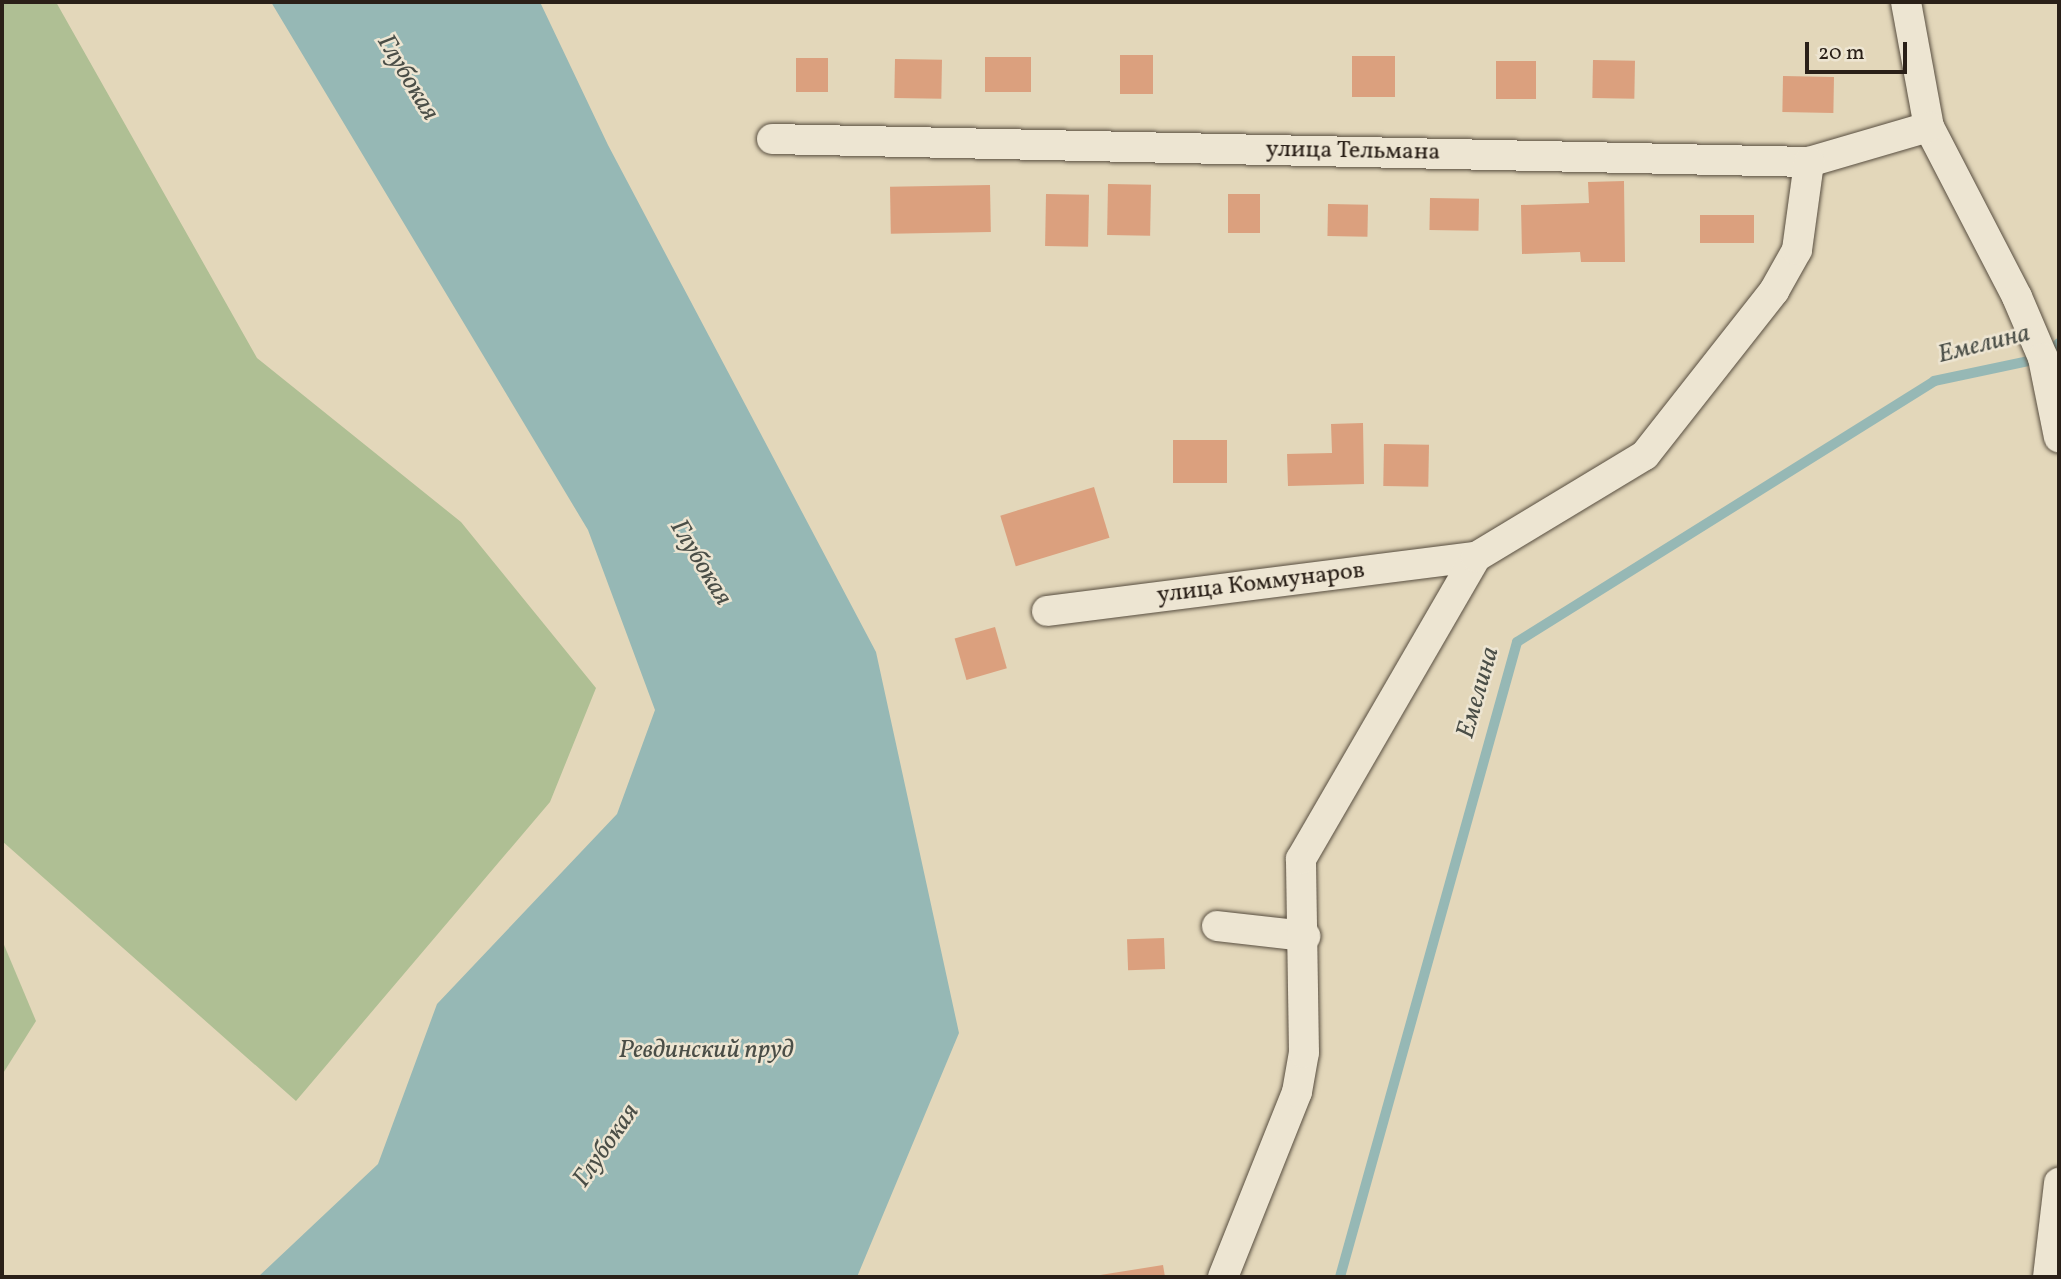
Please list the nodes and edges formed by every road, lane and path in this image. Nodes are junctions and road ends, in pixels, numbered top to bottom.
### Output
1 (1906, 2) edge
2 (1929, 127) junction
3 (772, 139) dead end
4 (1809, 162) junction
5 (2059, 436) edge
6 (1476, 557) junction
7 (1047, 611) dead end
8 (1217, 926) dead end
9 (1304, 936) junction
10 (2059, 1183) edge
11 (1223, 1277) edge
12 (2048, 1277) edge

1 - 2 street
2 - 4 street, улица Тельмана
2 - 5 street
3 - 4 street, улица Тельмана
4 - 6 street
6 - 7 street, улица Коммунаров
6 - 9 street
8 - 9 street
9 - 11 street
10 - 12 street

